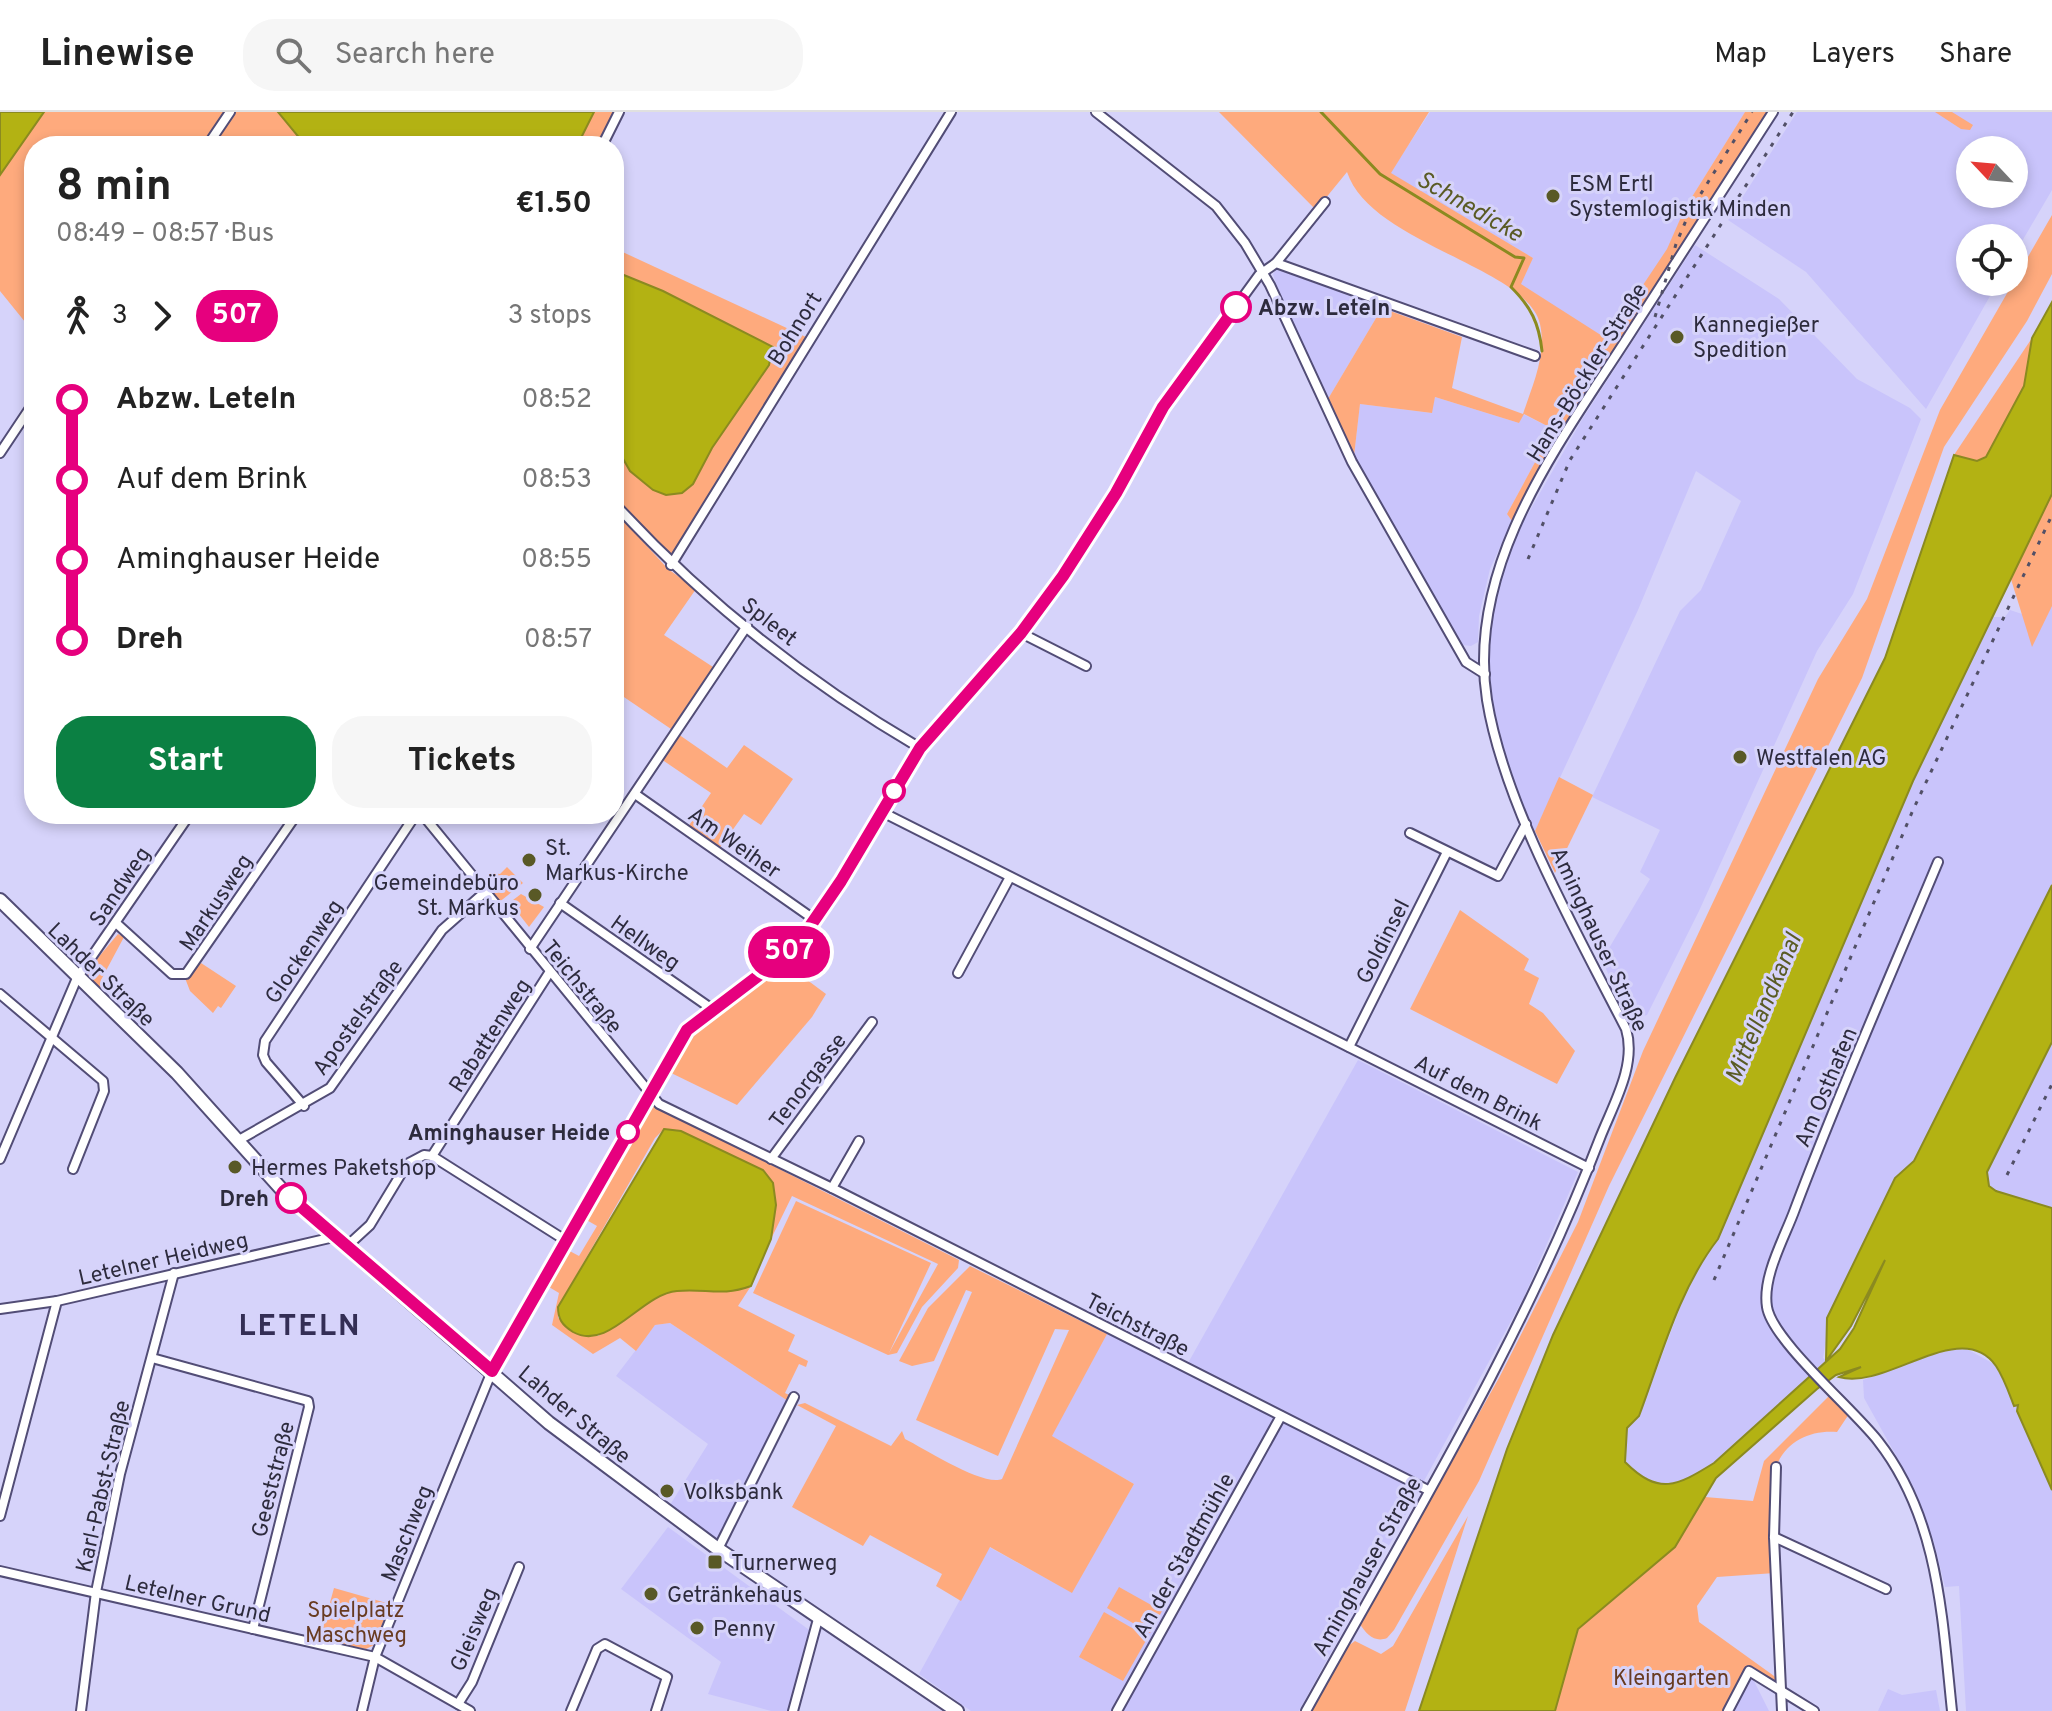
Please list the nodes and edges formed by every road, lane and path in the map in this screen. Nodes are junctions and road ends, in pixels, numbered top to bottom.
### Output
1 (230, 112) edge
2 (619, 112) edge
3 (951, 112) edge
4 (1096, 112) edge
5 (1773, 112) edge
6 (214, 136) edge
7 (607, 136) edge
8 (1325, 202) dead end
9 (1276, 263) junction
10 (1263, 271) junction
11 (1535, 356) dead end
12 (24, 417) edge
13 (0, 453) edge
14 (624, 514) edge
15 (671, 565) junction
16 (747, 626) junction
17 (1021, 633) junction
18 (1086, 666) dead end
19 (1485, 674) junction
20 (920, 748) junction
21 (635, 794) junction
22 (624, 810) edge
23 (882, 812) junction
24 (183, 824) edge
25 (290, 824) edge
26 (412, 824) edge
27 (427, 824) edge
28 (614, 824) edge
29 (1526, 824) junction
30 (1410, 833) dead end
31 (1447, 852) junction
32 (1938, 862) dead end
33 (1010, 877) junction
34 (485, 892) junction
35 (0, 900) edge
36 (560, 903) junction
37 (815, 920) junction
38 (116, 923) junction
39 (530, 949) junction
40 (549, 973) junction
41 (958, 973) dead end
42 (77, 978) junction
43 (0, 994) edge
44 (4, 1004) edge
45 (712, 1009) junction
46 (872, 1022) dead end
47 (50, 1037) junction
48 (1349, 1047) junction
49 (649, 1096) junction
50 (304, 1106) junction
51 (239, 1140) junction
52 (859, 1141) dead end
53 (3, 1142) edge
54 (432, 1156) junction
55 (0, 1159) edge
56 (771, 1159) junction
57 (1589, 1168) junction
58 (73, 1169) dead end
59 (832, 1188) junction
60 (334, 1237) junction
61 (565, 1240) junction
62 (346, 1247) junction
63 (174, 1273) junction
64 (57, 1301) junction
65 (0, 1309) edge
66 (152, 1358) junction
67 (492, 1371) junction
68 (794, 1397) dead end
69 (1281, 1416) junction
70 (1776, 1467) dead end
71 (1428, 1490) junction
72 (0, 1516) edge
73 (1774, 1537) junction
74 (718, 1549) junction
75 (519, 1567) dead end
76 (0, 1571) edge
77 (1886, 1589) dead end
78 (96, 1592) junction
79 (818, 1619) junction
80 (253, 1629) junction
81 (375, 1657) junction
82 (1780, 1690) junction
83 (458, 1704) junction
84 (952, 1710) edge
85 (81, 1711) edge
86 (362, 1711) edge
87 (470, 1711) edge
88 (571, 1711) edge
89 (656, 1711) edge
90 (793, 1711) edge
91 (1117, 1711) edge
92 (1306, 1711) edge
93 (1728, 1711) edge
94 (1782, 1711) edge
95 (1814, 1711) edge
96 (1952, 1711) edge

1 - 6 street
2 - 7 street
3 - 15 street, Bohnort
4 - 10 street
5 - 19 street, Hans-Böckler-Straße
8 - 9 street
9 - 10 street
9 - 11 street
10 - 17 street
10 - 19 street
12 - 13 street
14 - 15 street, Spleet
15 - 16 street, Spleet
16 - 20 street, Spleet
16 - 21 street
17 - 18 street
17 - 20 street
19 - 29 street, Aminghauser Straße
20 - 23 street
21 - 22 street
21 - 37 street, Am Weiher
23 - 33 street, Auf dem Brink
23 - 37 street
24 - 38 street, Sandweg
25 - 38 street, Markusweg
26 - 50 street, Glockenweg
27 - 34 street, Teichstraße
28 - 36 street
29 - 31 street
29 - 57 street, Aminghauser Straße
30 - 31 street
31 - 48 street, Goldinsel
32 - 96 street, Am Osthafen
33 - 41 street
33 - 48 street, Auf dem Brink
34 - 39 street, Teichstraße
34 - 50 street, Apostelstraße
35 - 42 street, Lahder Straße
36 - 39 street
36 - 45 street, Hellweg
37 - 45 street
38 - 42 street, Sandweg
39 - 40 street, Teichstraße
40 - 49 street, Teichstraße
40 - 54 street, Rabattenweg
42 - 47 street, Sandweg
42 - 51 street, Lahder Straße
43 - 44 street
44 - 47 street
45 - 49 street
46 - 56 street, Tenorgasse
47 - 53 street, Sandweg
47 - 58 street
48 - 57 street, Auf dem Brink
49 - 56 street, Teichstraße
49 - 61 street
50 - 51 street, Apostelstraße
51 - 60 street, Lahder Straße
52 - 59 street
53 - 55 street, Sandweg
54 - 61 street
54 - 62 street
56 - 59 street, Teichstraße
57 - 71 street, Aminghauser Straße
59 - 69 street, Teichstraße
60 - 62 street, Lahder Straße
60 - 63 street, Letelner Heidweg
61 - 67 street
62 - 67 street, Lahder Straße
63 - 64 street, Letelner Heidweg
63 - 66 street, Karl-Pabst-Straße
64 - 65 street, Letelner Heidweg
64 - 72 street
66 - 78 street, Karl-Pabst-Straße
66 - 80 street, Geeststraße
67 - 74 street, Lahder Straße
67 - 81 street, Maschweg
68 - 74 street
69 - 71 street, Teichstraße
69 - 91 street, An der Stadtmühle
70 - 73 street
71 - 92 street, Aminghauser Straße
73 - 77 street
73 - 82 street
74 - 79 street, Lahder Straße
75 - 83 street, Gleisweg
76 - 78 street, Letelner Grund
78 - 80 street, Letelner Grund
78 - 85 street, Karl-Pabst-Straße
79 - 84 street, Lahder Straße
79 - 90 street
80 - 81 street, Letelner Grund
81 - 83 street, Letelner Grund
81 - 86 street, Maschweg
82 - 93 street
82 - 94 street
82 - 95 street
83 - 87 street, Letelner Grund
88 - 89 street

